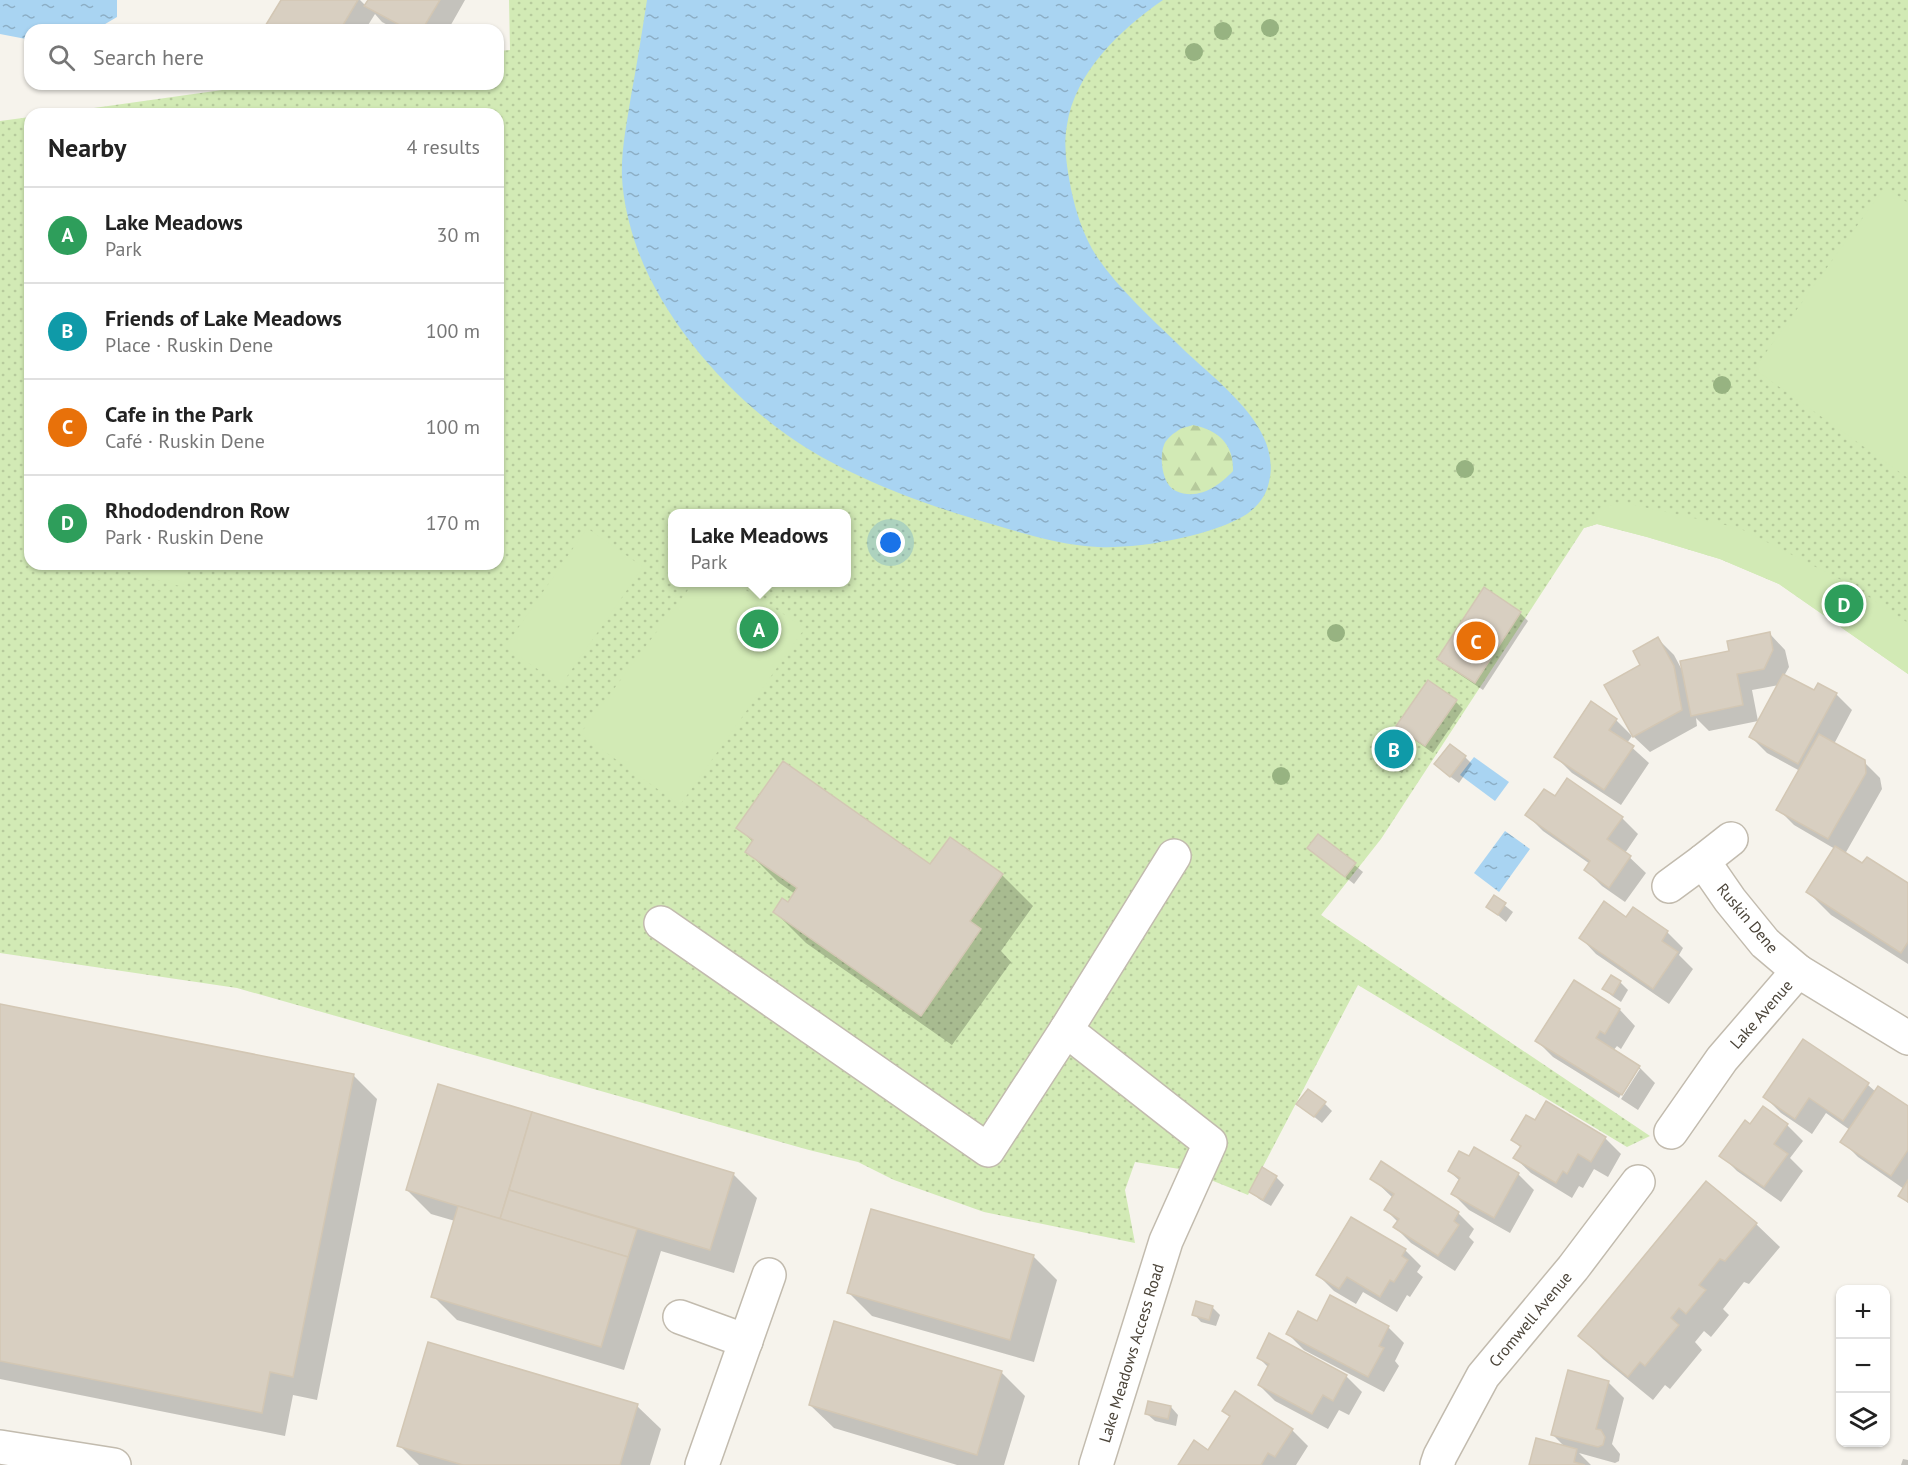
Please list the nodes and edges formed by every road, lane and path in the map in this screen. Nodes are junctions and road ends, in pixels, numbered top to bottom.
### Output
1 (1731, 839) dead end
2 (1174, 856) dead end
3 (1703, 861) junction
4 (1669, 886) dead end
5 (661, 923) dead end
6 (1798, 971) junction
7 (1066, 1030) junction
8 (1908, 1038) edge
9 (1671, 1132) dead end
10 (1638, 1182) dead end
11 (769, 1275) dead end
12 (680, 1317) dead end
13 (746, 1341) junction
14 (0, 1448) edge
15 (47, 1460) edge
16 (114, 1465) edge
17 (702, 1465) edge
18 (1096, 1465) edge
19 (1437, 1465) edge

1 - 3 street
2 - 7 street
3 - 4 street
3 - 6 street, Ruskin Dene
5 - 7 street
6 - 8 street, Lake Avenue
6 - 9 street, Lake Avenue
7 - 18 street, Lake Meadows Access Road
10 - 19 street, Cromwell Avenue
11 - 13 street
12 - 13 street
13 - 17 street
14 - 15 street
15 - 16 street

